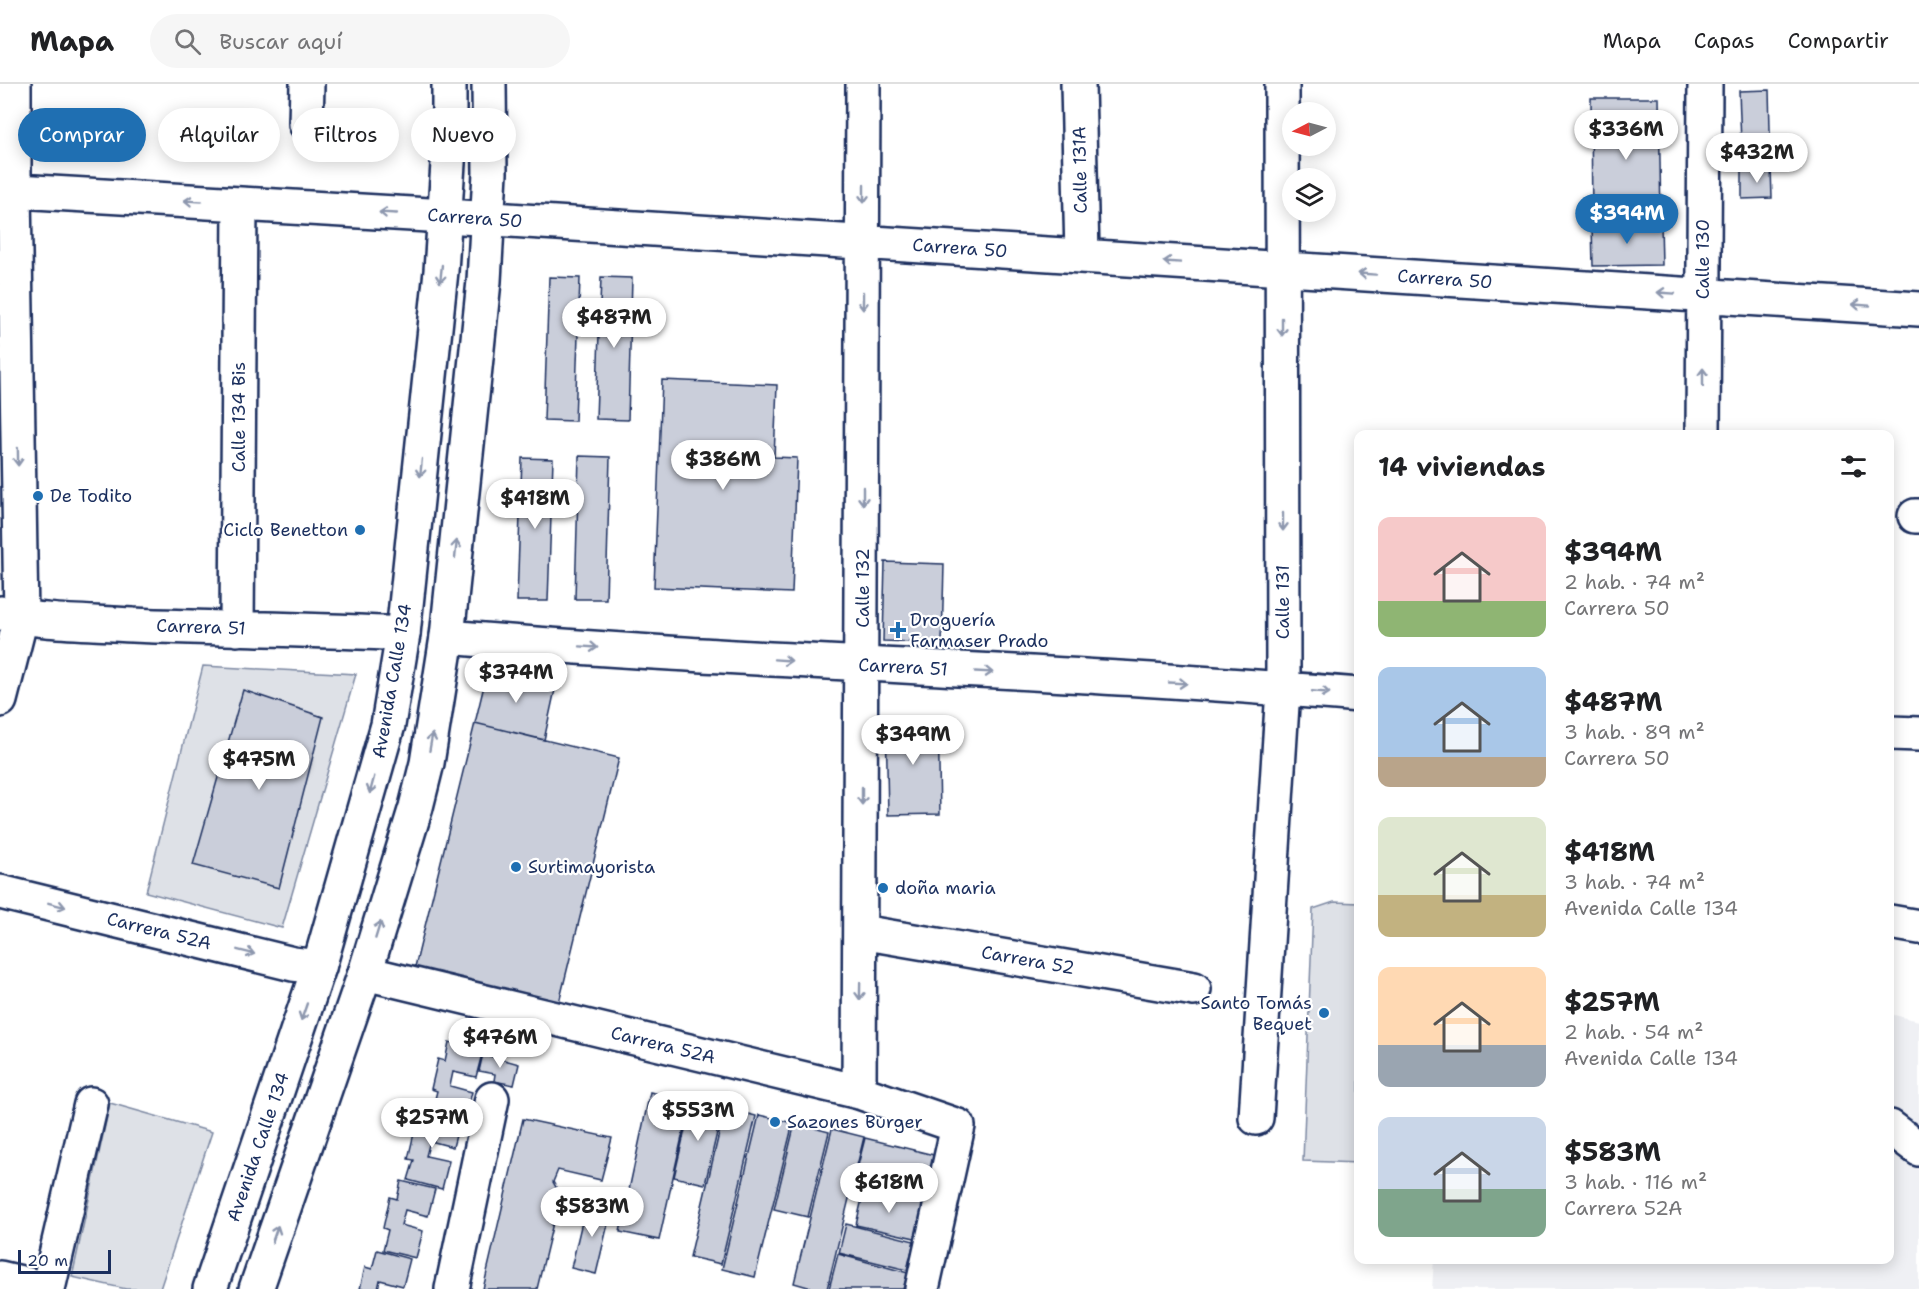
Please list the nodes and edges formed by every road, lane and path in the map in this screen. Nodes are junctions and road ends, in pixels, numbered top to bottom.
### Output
1 (14, 84) edge
2 (307, 84) edge
3 (449, 84) edge
4 (489, 84) edge
5 (863, 84) edge
6 (1078, 84) edge
7 (1282, 84) edge
8 (1704, 84) edge
9 (306, 108) edge
10 (7, 191) edge
11 (240, 204) junction
12 (446, 216) junction
13 (488, 219) junction
14 (864, 242) junction
15 (1082, 256) junction
16 (1282, 269) junction
17 (1703, 295) junction
18 (1919, 309) edge
19 (1703, 430) edge
20 (10, 615) edge
21 (237, 629) junction
22 (403, 634) junction
23 (447, 637) junction
24 (862, 665) junction
25 (1283, 689) junction
26 (1354, 695) edge
27 (0, 700) edge
28 (1894, 733) edge
29 (1919, 734) edge
30 (0, 892) edge
31 (1894, 923) edge
32 (1919, 927) edge
33 (861, 932) junction
34 (319, 968) junction
35 (365, 974) junction
36 (1194, 989) dead end
37 (860, 1092) junction
38 (492, 1099) dead end
39 (91, 1104) dead end
40 (1256, 1118) dead end
41 (1894, 1130) edge
42 (1919, 1149) edge
43 (0, 1278) edge
44 (48, 1289) edge
45 (210, 1289) edge
46 (256, 1289) edge
47 (452, 1289) edge
48 (922, 1289) edge

1 - 10 street
2 - 9 street
3 - 12 street, Avenida Calle 134
4 - 13 street
5 -> 14 street, Calle 132
6 - 15 street, Calle 131A
7 - 16 street, Calle 131
8 - 17 street, Calle 130
11 -> 10 street, Carrera 50
10 -> 20 street
12 -> 11 street, Carrera 50
11 - 21 street, Calle 134 Bis
12 - 13 street, Carrera 50
12 -> 22 street, Avenida Calle 134
13 - 14 street, Carrera 50
23 -> 13 street
14 - 15 street, Carrera 50
14 -> 24 street, Calle 132
16 -> 15 street, Carrera 50
17 -> 16 street, Carrera 50
16 -> 25 street, Calle 131
18 -> 17 street, Carrera 50
19 -> 17 street, Calle 130
20 - 21 street, Carrera 51
20 - 27 street
21 - 22 street, Carrera 51
22 -> 34 street, Avenida Calle 134
23 -> 24 street, Carrera 51
35 -> 23 street
24 -> 25 street, Carrera 51
24 -> 33 street, Calle 132
25 -> 26 street, Carrera 51
25 - 40 street, Calle 131
28 - 29 street
30 -> 34 street, Carrera 52A
31 - 32 street
33 - 36 street, Carrera 52
33 -> 37 street, Calle 132
34 -> 45 street, Avenida Calle 134
35 - 37 street, Carrera 52A
46 -> 35 street
37 - 48 street, Carrera 52A
38 - 47 street
39 - 44 street
41 - 42 street
43 - 44 street

